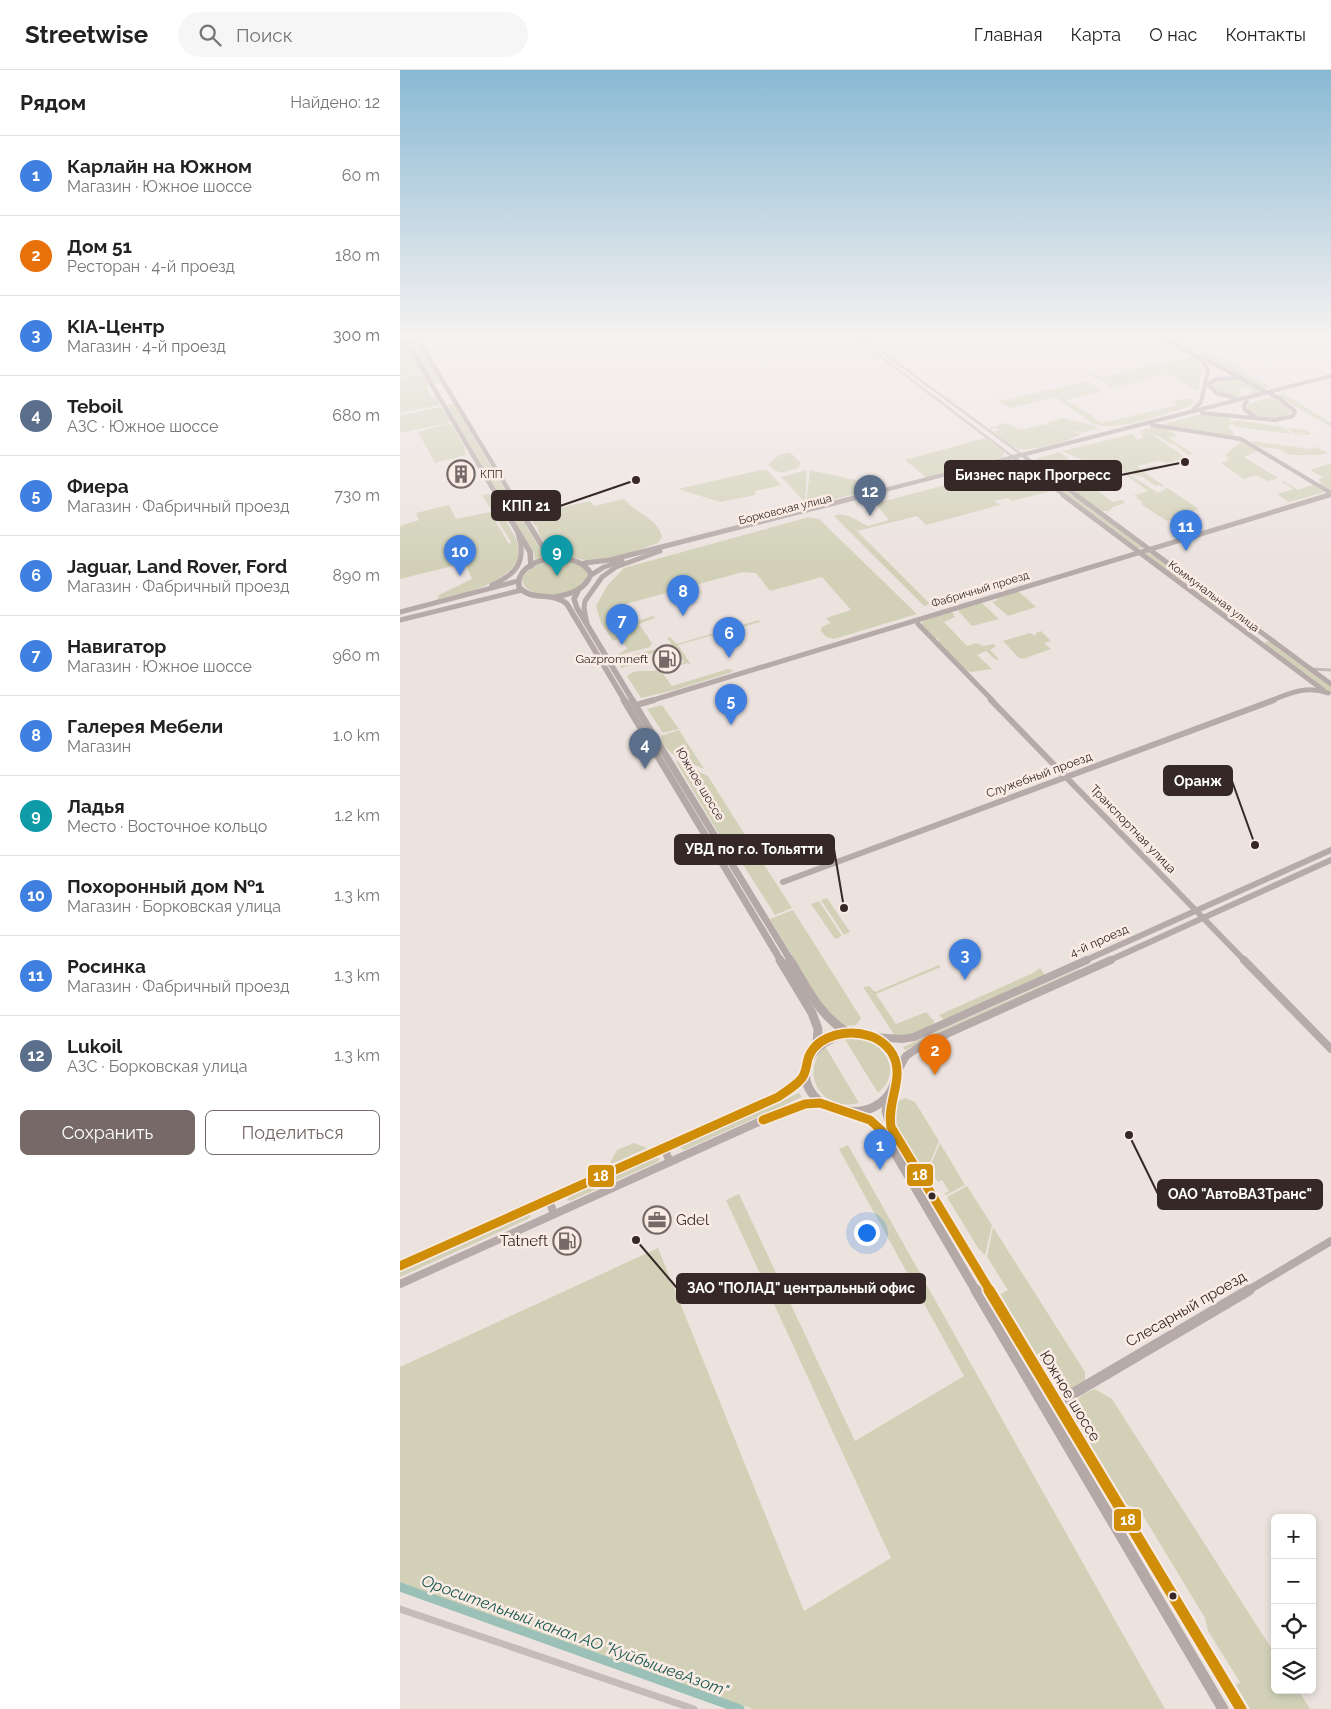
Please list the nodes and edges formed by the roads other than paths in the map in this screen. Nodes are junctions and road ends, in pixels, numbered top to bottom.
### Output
1 (447, 410) edge
2 (460, 410) edge
3 (952, 410) edge
4 (962, 410) edge
5 (1198, 410) edge
6 (1208, 410) edge
7 (1245, 410) edge
8 (1295, 410) edge
9 (1192, 412) joint
10 (1202, 412) junction
11 (1264, 419) junction
12 (1152, 425) junction
13 (1022, 455) junction
14 (1016, 459) junction
15 (1026, 459) junction
16 (1331, 493) edge
17 (811, 511) junction
18 (516, 530) junction
19 (1148, 549) junction
20 (660, 551) junction
21 (1139, 552) junction
22 (561, 558) junction
23 (584, 563) junction
24 (531, 566) junction
25 (591, 575) junction
26 (518, 581) junction
27 (522, 590) junction
28 (578, 590) junction
29 (555, 597) junction
30 (456, 598) junction
31 (400, 612) edge
32 (400, 620) edge
33 (587, 624) junction
34 (918, 624) dead end
35 (1261, 633) junction
36 (1251, 636) junction
37 (1272, 641) junction
38 (1262, 644) junction
39 (1311, 669) junction
40 (1331, 670) edge
41 (1308, 678) junction
42 (1331, 684) edge
43 (1302, 689) junction
44 (1329, 694) edge
45 (636, 706) junction
46 (1066, 777) junction
47 (1331, 850) edge
48 (1319, 856) junction
49 (1329, 861) edge
50 (783, 882) dead end
51 (1196, 910) junction
52 (1204, 918) junction
53 (848, 1033) junction
54 (874, 1037) junction
55 (816, 1046) junction
56 (1331, 1049) edge
57 (897, 1072) junction
58 (805, 1074) junction
59 (890, 1095) junction
60 (820, 1104) junction
61 (851, 1113) junction
62 (664, 1148) junction
63 (670, 1162) junction
64 (549, 1200) junction
65 (554, 1214) junction
66 (1331, 1241) edge
67 (400, 1266) edge
68 (400, 1284) edge
69 (1057, 1403) junction
70 (400, 1609) edge
71 (694, 1709) edge
72 (1223, 1709) edge
73 (1241, 1709) edge

1 - 18 main road
2 - 22 main road
3 - 14 street
4 - 13 street
5 - 9 main road, Борковская улица
6 - 10 main road, Борковская улица
7 - 11 main road
8 - 11 main road, bridge
9 - 13 main road, Борковская улица
10 - 11 main road
10 - 12 main road, Борковская улица
12 - 15 main road, Борковская улица
12 - 16 main road
13 - 14 main road, Борковская улица
13 - 15 main road, Коммунальная улица
14 - 15 main road, Борковская улица
14 - 17 main road, Борковская улица
14 - 21 main road, Коммунальная улица
15 - 19 main road, Коммунальная улица
16 - 19 main road, Фабричный проезд
17 - 20 main road, Борковская улица
17 - 23 main road, Борковская улица
18 - 24 main road
18 - 30 main road
19 - 21 main road, Фабричный проезд
19 - 35 main road, Коммунальная улица
20 - 25 main road, Борковская улица
20 - 33 main road
21 - 36 main road, Коммунальная улица
21 - 45 main road, Фабричный проезд
22 - 23 main road
22 - 24 main road
23 - 25 main road
24 - 26 main road
25 - 28 main road
26 - 27 main road
26 - 30 main road
27 - 29 main road
27 - 32 main road
28 - 29 main road
28 - 33 main road, Южное шоссе
29 - 55 main road, Южное шоссе
30 - 31 main road
33 - 45 main road, Южное шоссе
34 - 46 main road, Транспортная улица
35 - 36 main road
35 - 37 main road, Коммунальная улица
36 - 38 main road, Коммунальная улица
37 - 38 main road
37 - 39 main road, Коммунальная улица
38 - 41 main road, Коммунальная улица
39 - 40 street
39 - 42 main road, Коммунальная улица
41 - 43 main road
41 - 44 main road, Коммунальная улица
43 - 44 main road, Служебный проезд
43 - 46 main road, Служебный проезд
45 - 53 main road, Южное шоссе
46 - 50 main road, Служебный проезд
46 - 51 main road, Транспортная улица
47 - 48 main road, 4-й проезд
48 - 49 main road
48 - 51 main road, 4-й проезд
49 - 52 main road, 4-й проезд
51 - 52 main road, Транспортная улица
51 - 54 main road, 4-й проезд
52 - 56 main road, Транспортная улица
52 - 57 main road, 4-й проезд
53 - 54 main road
53 - 55 main road
54 - 57 main road
55 - 58 main road
57 - 59 main road
58 - 60 main road
58 - 62 main road
59 - 61 main road
59 - 69 main road, Южное шоссе
60 - 61 main road
60 - 63 main road
61 - 72 main road, Южное шоссе
62 - 63 main road
62 - 64 main road
63 - 65 main road
64 - 65 main road
64 - 67 main road
65 - 68 main road
66 - 69 main road, Слесарный проезд
69 - 73 main road, Южное шоссе
70 - 71 street

